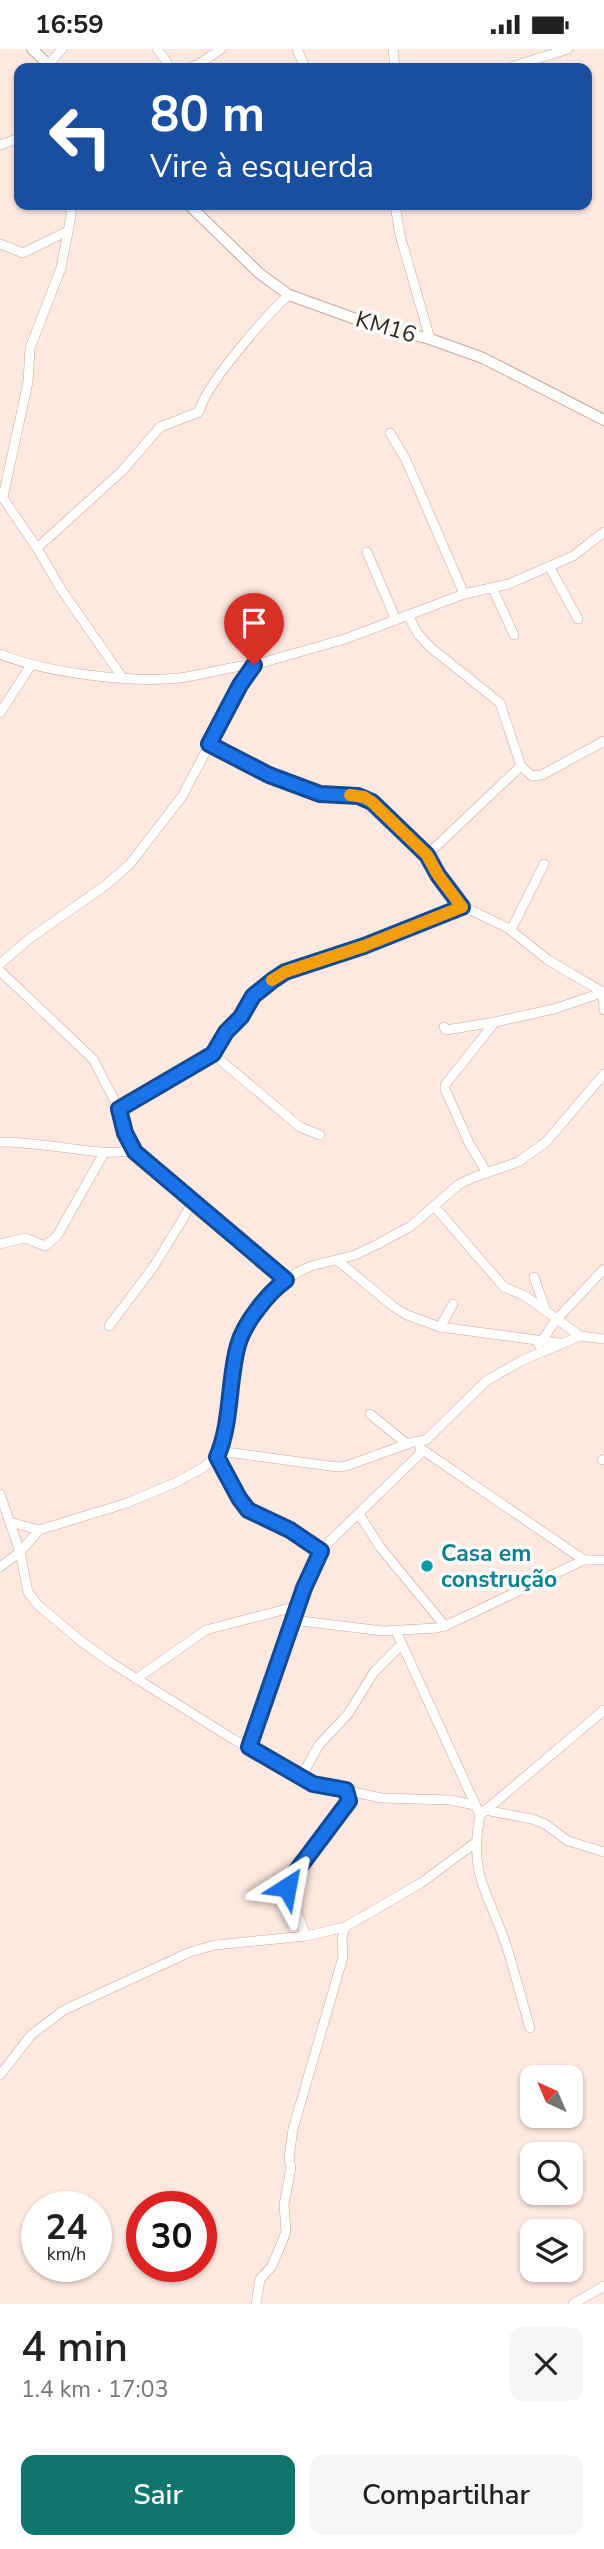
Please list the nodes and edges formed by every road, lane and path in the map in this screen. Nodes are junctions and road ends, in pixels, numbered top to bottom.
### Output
1 (32, 49) edge
2 (221, 49) edge
3 (568, 49) edge
4 (47, 63) edge
5 (200, 63) edge
6 (524, 63) edge
7 (70, 210) edge
8 (194, 210) edge
9 (396, 210) edge
10 (68, 231) junction
11 (0, 244) edge
12 (289, 295) junction
13 (430, 339) junction
14 (604, 420) edge
15 (390, 433) dead end
16 (3, 481) edge
17 (2, 496) edge
18 (604, 532) edge
19 (37, 548) junction
20 (367, 552) dead end
21 (550, 568) junction
22 (492, 587) junction
23 (464, 594) junction
24 (408, 615) junction
25 (578, 619) dead end
26 (396, 620) junction
27 (514, 635) dead end
28 (0, 654) edge
29 (31, 665) junction
30 (254, 665) junction
31 (231, 666) junction
32 (122, 677) junction
33 (240, 685) junction
34 (0, 713) edge
35 (604, 741) edge
36 (209, 744) junction
37 (520, 766) junction
38 (427, 855) junction
39 (544, 864) dead end
40 (462, 907) junction
41 (511, 930) junction
42 (0, 964) edge
43 (0, 971) edge
44 (603, 992) edge
45 (604, 1010) edge
46 (495, 1022) junction
47 (444, 1027) dead end
48 (213, 1054) junction
49 (604, 1074) edge
50 (119, 1109) junction
51 (320, 1135) dead end
52 (0, 1142) edge
53 (135, 1152) junction
54 (104, 1153) junction
55 (486, 1174) junction
56 (193, 1202) junction
57 (434, 1206) junction
58 (0, 1244) edge
59 (337, 1260) junction
60 (604, 1269) edge
61 (534, 1277) dead end
62 (286, 1280) junction
63 (453, 1304) dead end
64 (546, 1311) junction
65 (556, 1320) junction
66 (109, 1326) dead end
67 (440, 1327) junction
68 (580, 1336) junction
69 (604, 1339) edge
70 (541, 1341) junction
71 (561, 1343) junction
72 (533, 1356) junction
73 (370, 1414) dead end
74 (410, 1443) junction
75 (424, 1451) junction
76 (218, 1454) junction
77 (0, 1494) edge
78 (359, 1514) junction
79 (10, 1522) junction
80 (39, 1530) junction
81 (321, 1551) junction
82 (20, 1552) junction
83 (584, 1560) junction
84 (604, 1560) edge
85 (0, 1567) edge
86 (298, 1606) junction
87 (293, 1620) junction
88 (445, 1626) junction
89 (396, 1631) junction
90 (402, 1644) junction
91 (136, 1679) junction
92 (604, 1710) edge
93 (249, 1747) junction
94 (302, 1777) junction
95 (346, 1790) junction
96 (475, 1805) junction
97 (482, 1812) junction
98 (475, 1843) junction
99 (604, 1852) edge
100 (345, 1927) junction
101 (306, 1936) junction
102 (530, 2028) dead end
103 (0, 2075) edge
104 (604, 2286) edge
105 (256, 2304) edge
106 (573, 2304) edge

1 - 4 street
2 - 5 street
3 - 6 street
7 - 10 street
8 - 12 street, KM16
9 - 13 street
10 - 11 street
10 - 16 street
12 - 13 street, KM16
12 - 19 street
13 - 14 street, KM16
15 - 23 street
16 - 17 street
17 - 19 street
18 - 21 street
19 - 32 street
20 - 26 street
21 - 22 street
21 - 25 street
22 - 23 street
22 - 27 street
23 - 24 street
24 - 26 street
24 - 37 street
26 - 30 street
28 - 29 street
29 - 32 street
29 - 34 street
30 - 31 street
30 - 33 street
31 - 32 street
31 - 33 street
33 - 36 street
35 - 37 street
36 - 38 street
36 - 42 street
37 - 38 street
38 - 40 street
39 - 41 street
40 - 41 street
40 - 48 street
41 - 44 street
43 - 50 street
44 - 45 street
44 - 46 street
46 - 47 street
46 - 55 street
48 - 50 street
48 - 51 street
49 - 55 street
50 - 53 street
52 - 54 street
53 - 54 street
53 - 56 street
54 - 58 street
55 - 57 street
56 - 62 street
56 - 66 street
57 - 59 street
57 - 64 street
59 - 62 street
59 - 67 street
60 - 65 street
61 - 64 street
62 - 76 street
63 - 67 street
64 - 65 street
65 - 68 street
65 - 70 street
67 - 70 street
68 - 69 street
68 - 71 street
70 - 71 street
70 - 72 street
71 - 72 street
72 - 74 street
73 - 74 street
74 - 75 street
74 - 76 street
75 - 78 street
75 - 83 street
76 - 80 street
76 - 81 street
77 - 79 street
78 - 81 street
78 - 88 street
79 - 80 street
79 - 82 street
80 - 82 street
81 - 86 street
82 - 85 street
82 - 91 street
83 - 84 street
83 - 88 street
86 - 87 street
86 - 91 street
87 - 89 street
87 - 93 street
88 - 89 street
89 - 90 street
90 - 94 street
90 - 96 street
91 - 93 street
92 - 97 street
93 - 94 street
94 - 95 street
95 - 96 street
95 - 101 street
96 - 97 street
97 - 98 street
97 - 99 street
98 - 100 street
98 - 102 street
100 - 101 street
100 - 105 street
101 - 103 street
104 - 106 street

